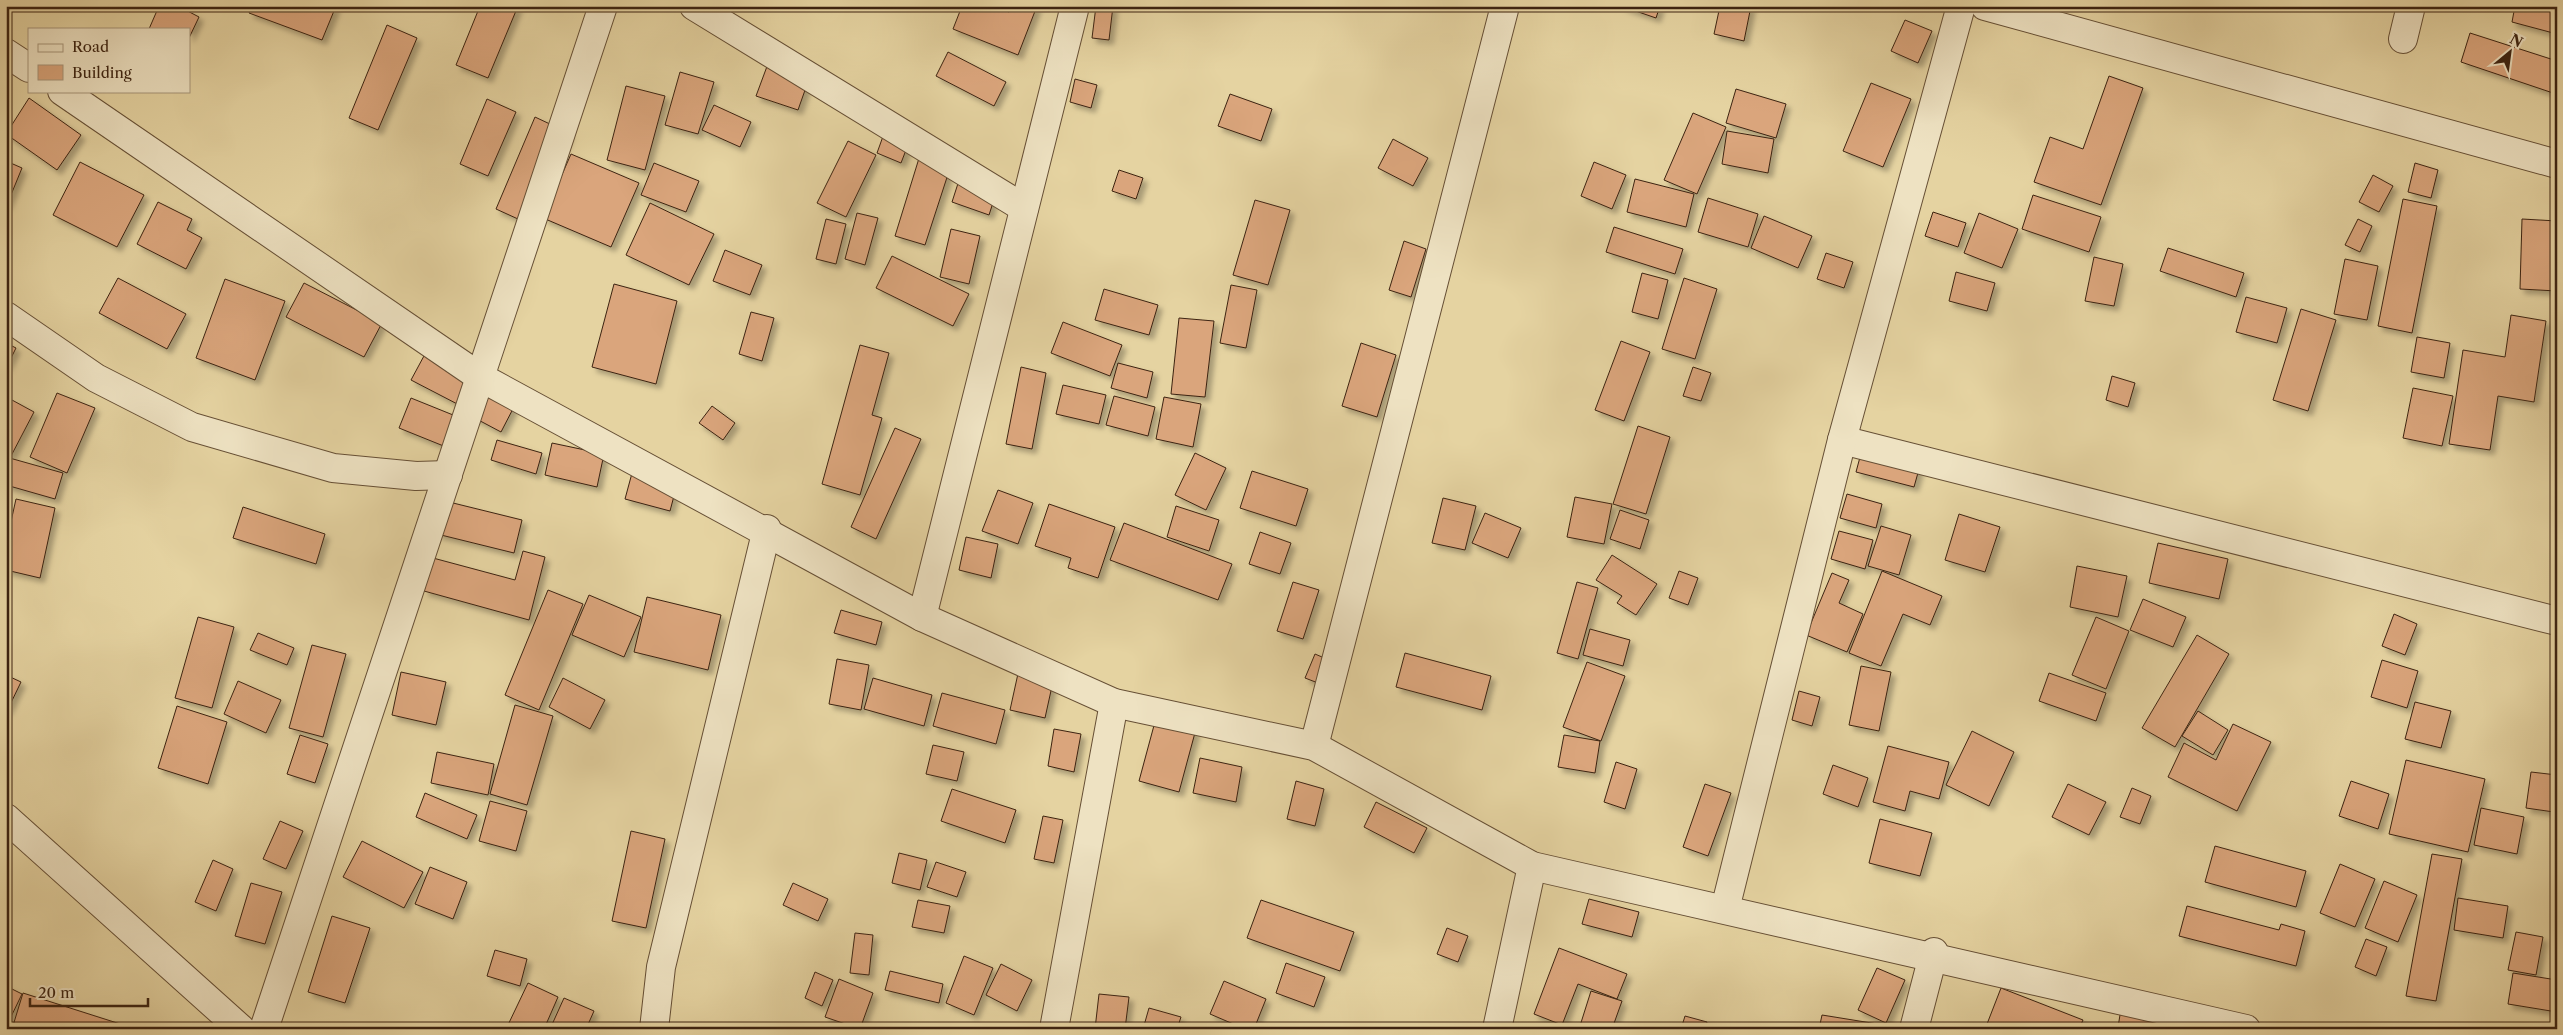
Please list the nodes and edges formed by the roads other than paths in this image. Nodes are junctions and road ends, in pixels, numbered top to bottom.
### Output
1 (603, 6) edge
2 (694, 6) edge
3 (1075, 6) edge
4 (1505, 6) edge
5 (1961, 6) edge
6 (1985, 6) edge
7 (2411, 6) edge
8 (2403, 39) dead end
9 (6, 53) edge
10 (28, 67) edge
11 (63, 92) edge
12 (2557, 164) edge
13 (1024, 208) junction
14 (6, 316) edge
15 (480, 377) junction
16 (1842, 440) junction
17 (448, 475) junction
18 (766, 531) junction
19 (922, 617) junction
20 (2557, 622) edge
21 (1114, 703) junction
22 (1314, 746) junction
23 (6, 818) edge
24 (1532, 866) junction
25 (1725, 909) junction
26 (1932, 954) junction
27 (241, 1029) edge
28 (264, 1029) edge
29 (654, 1029) edge
30 (1054, 1029) edge
31 (1497, 1029) edge
32 (1914, 1029) edge
33 (2246, 1029) edge

1 - 15 street
2 - 13 street
3 - 13 street
4 - 22 street
5 - 16 street
6 - 12 street
7 - 8 street
9 - 10 street
11 - 15 street
13 - 19 street
14 - 17 street
15 - 17 street
15 - 18 street
16 - 20 street
16 - 25 street
17 - 28 street
18 - 19 street
18 - 29 street
19 - 21 street
21 - 22 street
21 - 30 street
22 - 24 street
23 - 27 street
24 - 25 street
24 - 31 street
25 - 26 street
26 - 32 street
26 - 33 street

